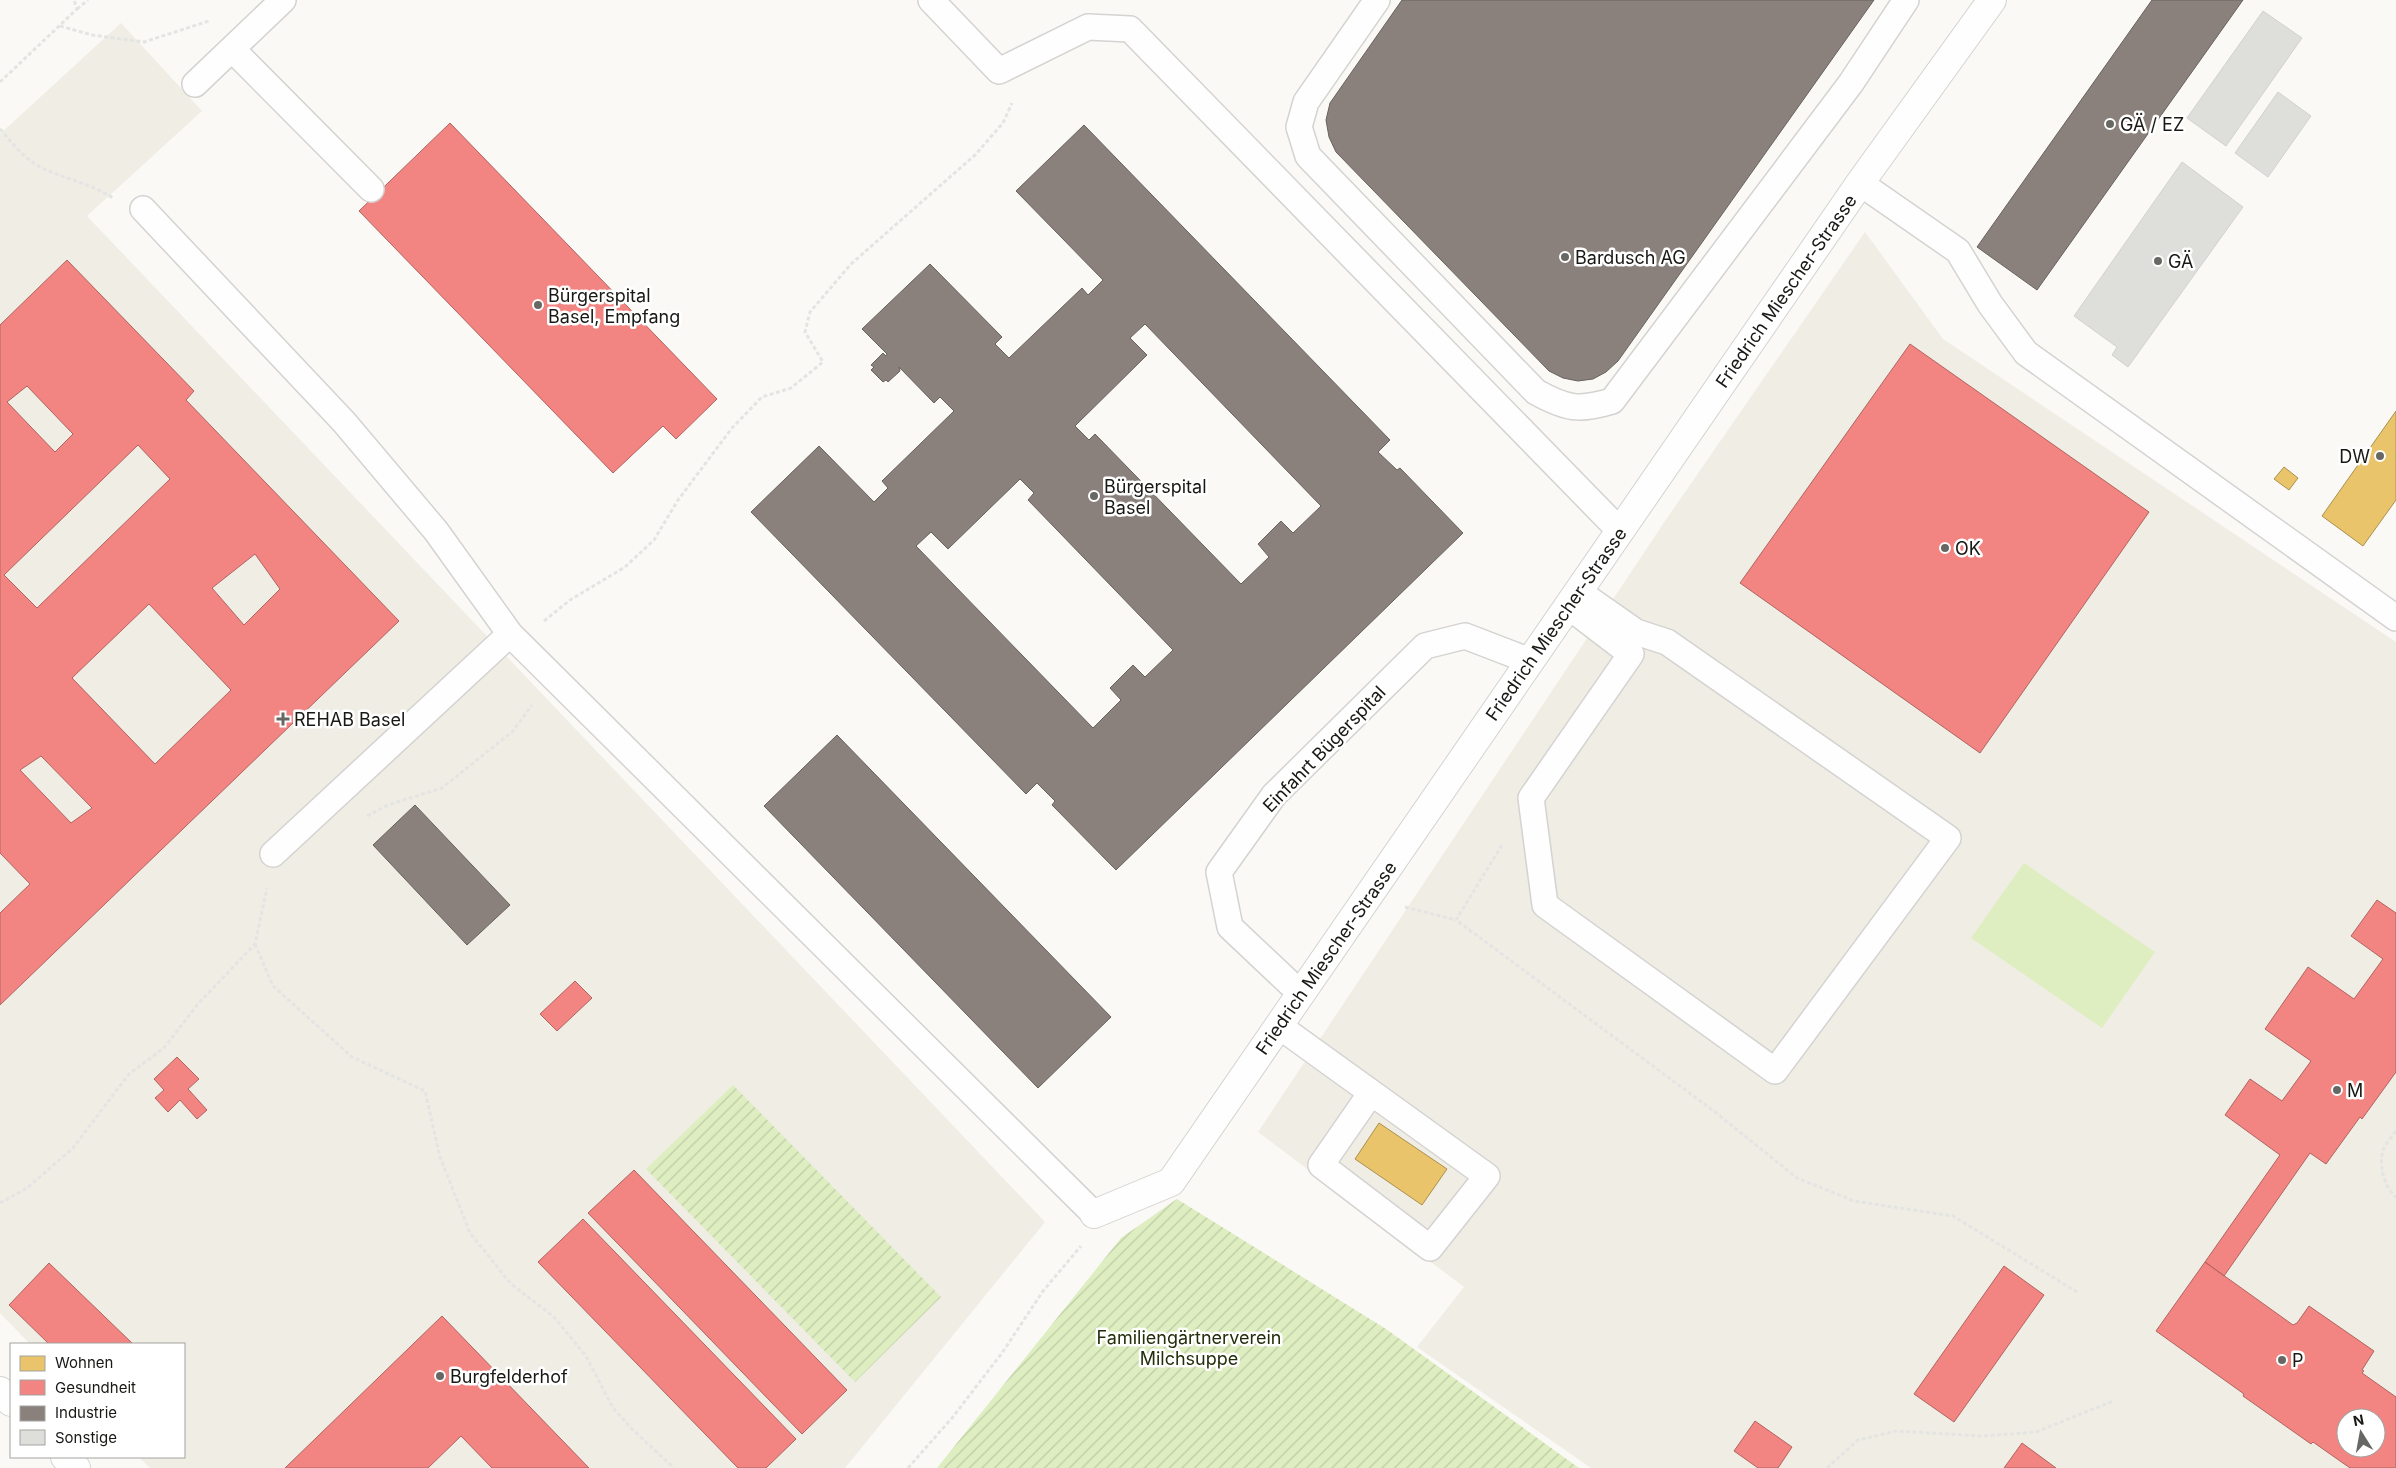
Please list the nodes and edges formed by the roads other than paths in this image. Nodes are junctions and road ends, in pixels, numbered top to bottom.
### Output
1 (283, 0) edge
2 (931, 0) edge
3 (1378, 0) edge
4 (1906, 0) edge
5 (1992, 0) edge
6 (232, 48) junction
7 (195, 84) dead end
8 (1860, 182) junction
9 (371, 189) dead end
10 (143, 209) road end
11 (1620, 532) junction
12 (1574, 599) junction
13 (2396, 618) edge
14 (514, 638) junction
15 (1530, 661) junction
16 (273, 854) road end
17 (1301, 994) junction
18 (1279, 1026) junction
19 (1371, 1094) junction
20 (1094, 1214) joint
21 (0, 1391) edge
22 (10, 1401) edge
23 (66, 1458) edge
24 (76, 1468) edge

1 - 6 lane
2 - 11 lane
3 - 4 lane
5 - 8 street, Friedrich Miescher-Strasse
6 - 7 lane
6 - 9 lane
8 - 11 street, Friedrich Miescher-Strasse
8 - 13 lane
10 - 14 lane
11 - 12 street, Friedrich Miescher-Strasse
12 - 12 lane
12 - 15 street, Friedrich Miescher-Strasse
14 - 16 lane
14 - 20 lane
15 - 17 street, Friedrich Miescher-Strasse
15 - 17 lane, Einfahrt Bügerspital
17 - 18 street, Friedrich Miescher-Strasse
18 - 19 lane
18 - 20 street, Friedrich Miescher-Strasse
19 - 19 lane
21 - 22 street
23 - 24 street

